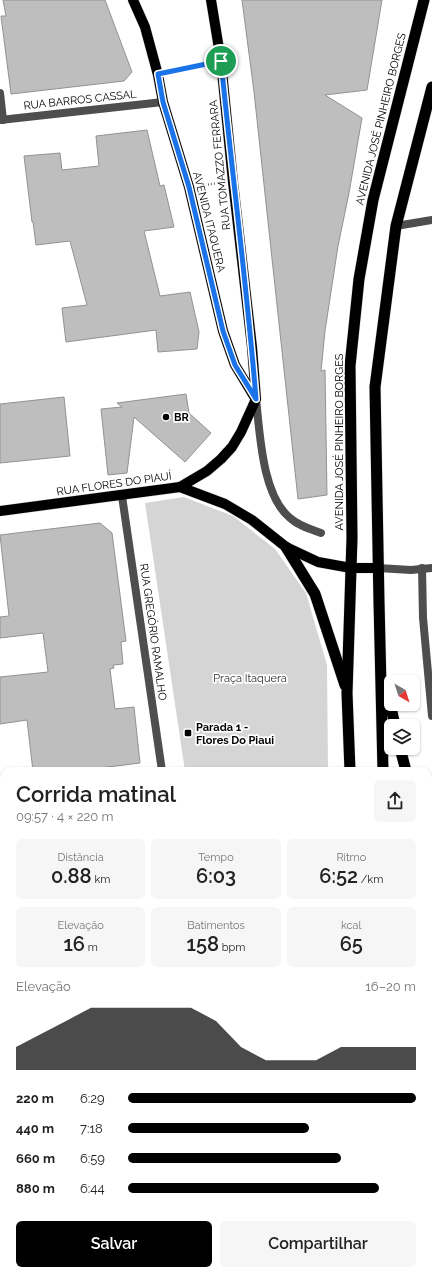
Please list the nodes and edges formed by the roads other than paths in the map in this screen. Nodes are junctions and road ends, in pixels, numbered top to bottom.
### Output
1 (133, 0) edge
2 (212, 0) edge
3 (424, 0) edge
4 (432, 87) edge
5 (0, 93) edge
6 (163, 102) junction
7 (2, 120) edge
8 (432, 220) edge
9 (396, 226) junction
10 (256, 399) junction
11 (180, 487) junction
12 (122, 496) junction
13 (0, 511) edge
14 (320, 533) dead end
15 (286, 547) junction
16 (351, 568) junction
17 (378, 568) junction
18 (422, 568) junction
19 (432, 568) edge
20 (380, 655) junction
21 (347, 693) junction
22 (432, 716) edge
23 (394, 719) edge
24 (402, 755) edge
25 (161, 767) edge
26 (350, 767) edge
27 (383, 767) edge
28 (405, 767) edge

1 - 6 main road, AVENIDA ITAQUERA
2 - 10 main road, RUA TOMAZZO FERRARA
3 - 16 highway, AVENIDA JOSÉ PINHEIRO BORGES
4 - 9 highway
5 - 7 street
6 - 7 street, RUA BARROS CASSAL
6 - 10 main road, AVENIDA ITAQUERA
8 - 9 street
9 - 17 highway
10 - 11 main road
10 - 14 street
11 - 12 main road, RUA FLORES DO PIAUÍ
11 - 15 main road, RUA FLORES DO PIAUÍ
12 - 13 main road, RUA FLORES DO PIAUÍ
12 - 25 street, RUA GREGÓRIO RAMALHO
15 - 16 main road, RUA FLORES DO PIAUÍ
15 - 21 highway
16 - 17 main road, RUA FLORES DO PIAUÍ
16 - 21 highway, AVENIDA JOSÉ PINHEIRO BORGES
17 - 18 street
17 - 20 highway
18 - 19 street
18 - 22 street
20 - 23 highway
20 - 27 highway
21 - 26 highway, AVENIDA JOSÉ PINHEIRO BORGES
24 - 28 highway

